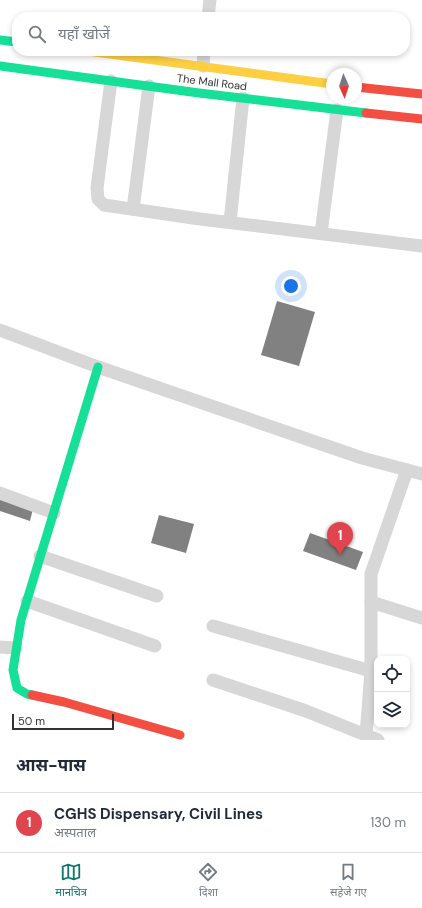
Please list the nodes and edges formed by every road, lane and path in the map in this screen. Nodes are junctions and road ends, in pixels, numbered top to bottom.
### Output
1 (210, 0) edge
2 (209, 12) edge
3 (0, 40) edge
4 (12, 41) edge
5 (126, 56) edge
6 (204, 56) edge
7 (0, 66) edge
8 (203, 66) junction
9 (111, 81) junction
10 (326, 83) edge
11 (148, 86) junction
12 (362, 88) edge
13 (422, 94) edge
14 (243, 98) junction
15 (337, 110) junction
16 (422, 119) edge
17 (133, 209) junction
18 (230, 222) junction
19 (320, 233) junction
20 (422, 246) edge
21 (0, 330) edge
22 (98, 367) junction
23 (407, 470) junction
24 (422, 474) edge
25 (0, 493) edge
26 (54, 513) junction
27 (40, 556) junction
28 (157, 596) dead end
29 (27, 601) junction
30 (371, 602) junction
31 (422, 618) edge
32 (213, 626) dead end
33 (155, 646) dead end
34 (0, 647) edge
35 (16, 648) junction
36 (371, 671) junction
37 (212, 680) dead end
38 (180, 735) dead end
39 (366, 735) junction
40 (378, 740) edge

1 - 2 street
3 - 4 main road
5 - 8 main road, The Mall Road
6 - 8 street
7 - 9 main road, The Mall Road
8 - 10 main road, The Mall Road
9 - 11 main road, The Mall Road
9 - 17 street
11 - 14 main road, The Mall Road
11 - 17 street
12 - 13 main road
14 - 15 main road, The Mall Road
14 - 18 street
15 - 16 main road, The Mall Road
15 - 19 street
17 - 18 street
18 - 19 street
19 - 20 street
21 - 22 street
22 - 23 street
22 - 26 main road
23 - 24 street
23 - 30 street
25 - 26 street
26 - 27 main road
27 - 28 street
27 - 29 main road
29 - 33 street
29 - 35 main road
30 - 31 street
30 - 36 street
32 - 36 street
34 - 35 street
35 - 38 main road
36 - 39 street
37 - 39 street
39 - 40 street

